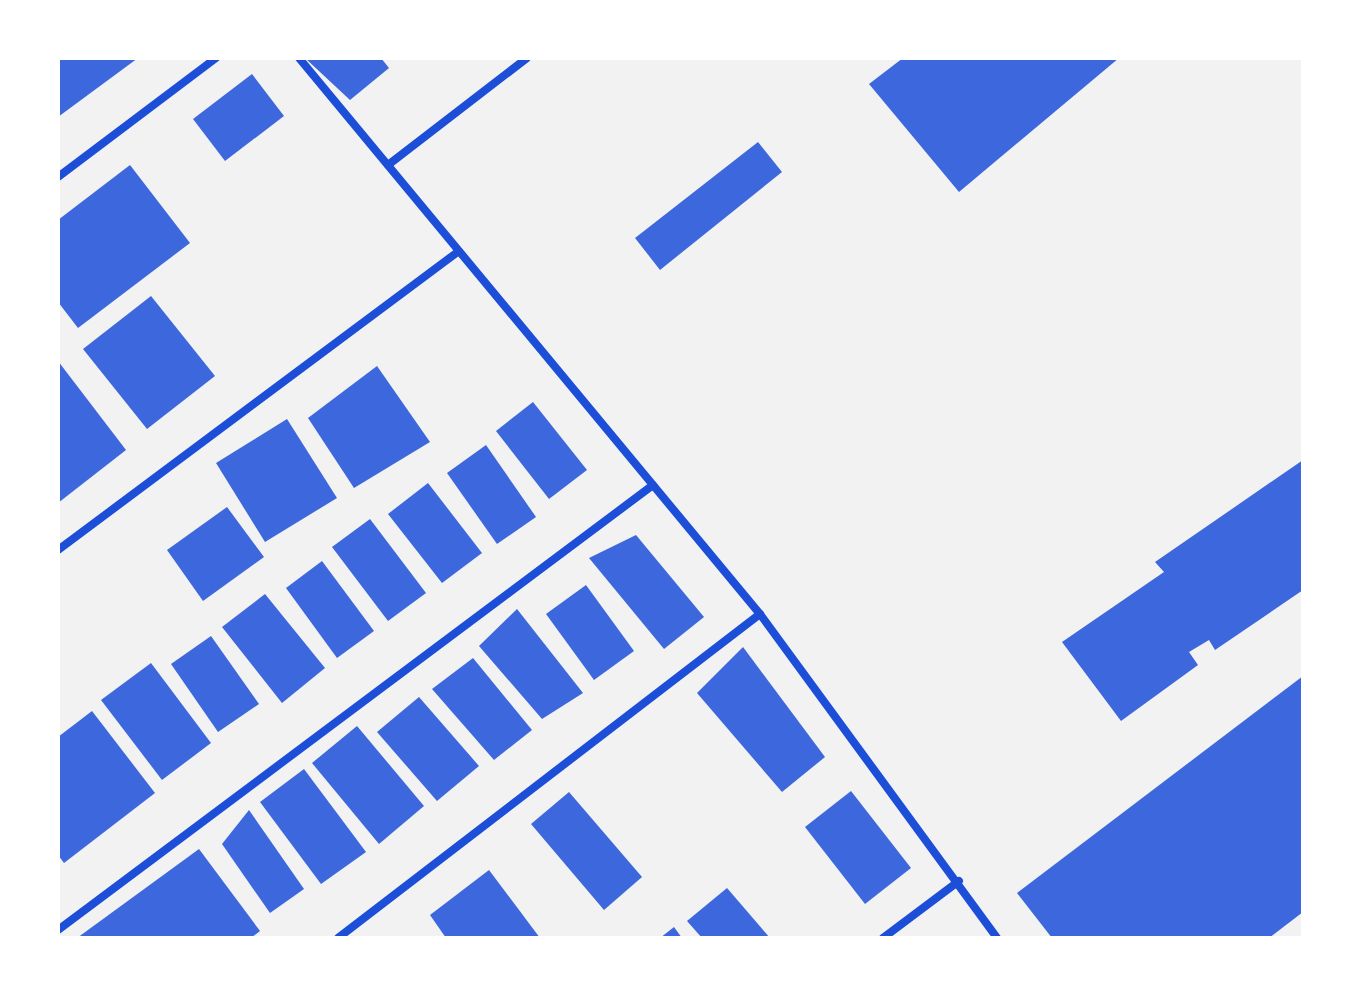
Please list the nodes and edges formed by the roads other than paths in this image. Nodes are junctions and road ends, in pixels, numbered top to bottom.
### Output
1 (216, 58) edge
2 (299, 58) edge
3 (527, 58) edge
4 (388, 165) junction
5 (58, 177) edge
6 (459, 251) junction
7 (653, 485) junction
8 (58, 550) edge
9 (760, 614) junction
10 (959, 881) junction
11 (58, 930) edge
12 (338, 938) edge
13 (883, 938) edge
14 (997, 938) edge

1 - 5 street
2 - 4 street
3 - 4 street
4 - 6 street
6 - 7 street
6 - 8 street
7 - 9 street
7 - 11 street
9 - 10 street
9 - 12 street
10 - 13 street
10 - 14 street

